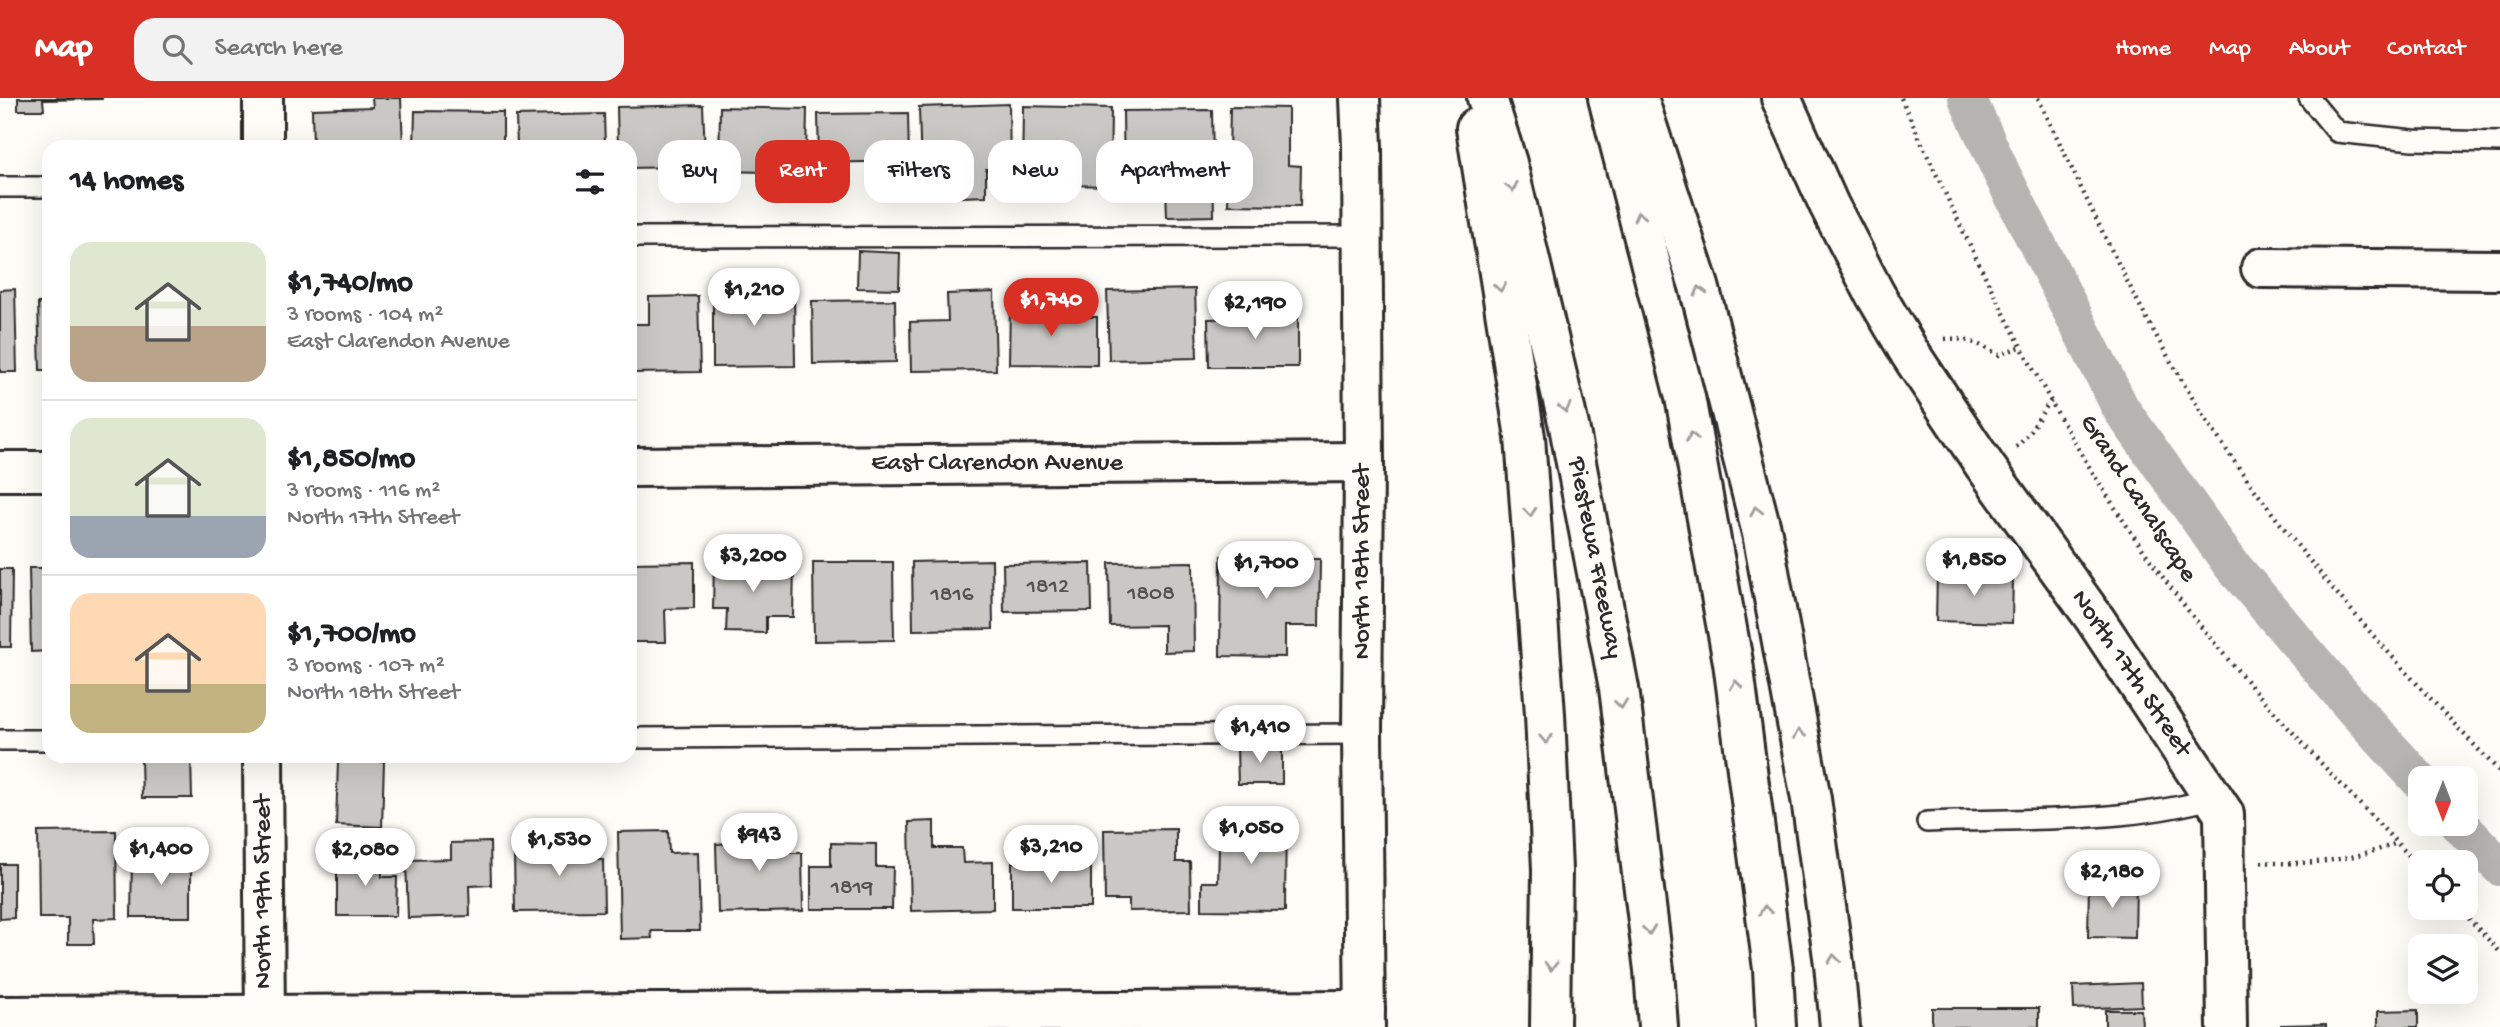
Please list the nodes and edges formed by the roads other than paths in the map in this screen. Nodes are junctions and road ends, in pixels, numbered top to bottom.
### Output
1 (263, 98) edge
2 (1360, 98) edge
3 (1472, 98) edge
4 (1487, 98) edge
5 (1608, 98) edge
6 (1638, 98) edge
7 (1781, 98) edge
8 (2309, 98) edge
9 (263, 140) edge
10 (2500, 142) edge
11 (0, 187) edge
12 (42, 187) edge
13 (1363, 236) junction
14 (637, 237) edge
15 (2261, 268) dead end
16 (2500, 270) edge
17 (1364, 462) junction
18 (637, 467) edge
19 (0, 471) edge
20 (42, 471) edge
21 (1362, 734) junction
22 (637, 738) edge
23 (0, 740) edge
24 (42, 740) edge
25 (263, 763) edge
26 (2214, 798) junction
27 (1927, 822) dead end
28 (0, 1016) edge
29 (1365, 1018) edge
30 (265, 1020) edge
31 (1550, 1027) edge
32 (1658, 1027) edge
33 (1776, 1027) edge
34 (1840, 1027) edge
35 (2227, 1027) edge

1 - 9 main road
2 - 13 main road, North 18th Street
3 -> 31 main road
4 -> 32 main road, Piestewa Freeway
33 -> 5 main road
34 -> 6 main road
7 - 26 main road, North 17th Street
8 - 10 lane
11 - 12 lane
13 - 14 lane
13 - 17 main road, North 18th Street
15 - 16 main road
17 - 18 main road, East Clarendon Avenue
17 - 21 main road, North 18th Street
19 - 20 main road
21 - 22 lane
21 - 29 main road, North 18th Street
23 - 24 lane
25 - 30 main road, North 19th Street
26 - 27 lane
26 - 35 main road, North 17th Street
28 - 30 main road
29 - 30 main road

